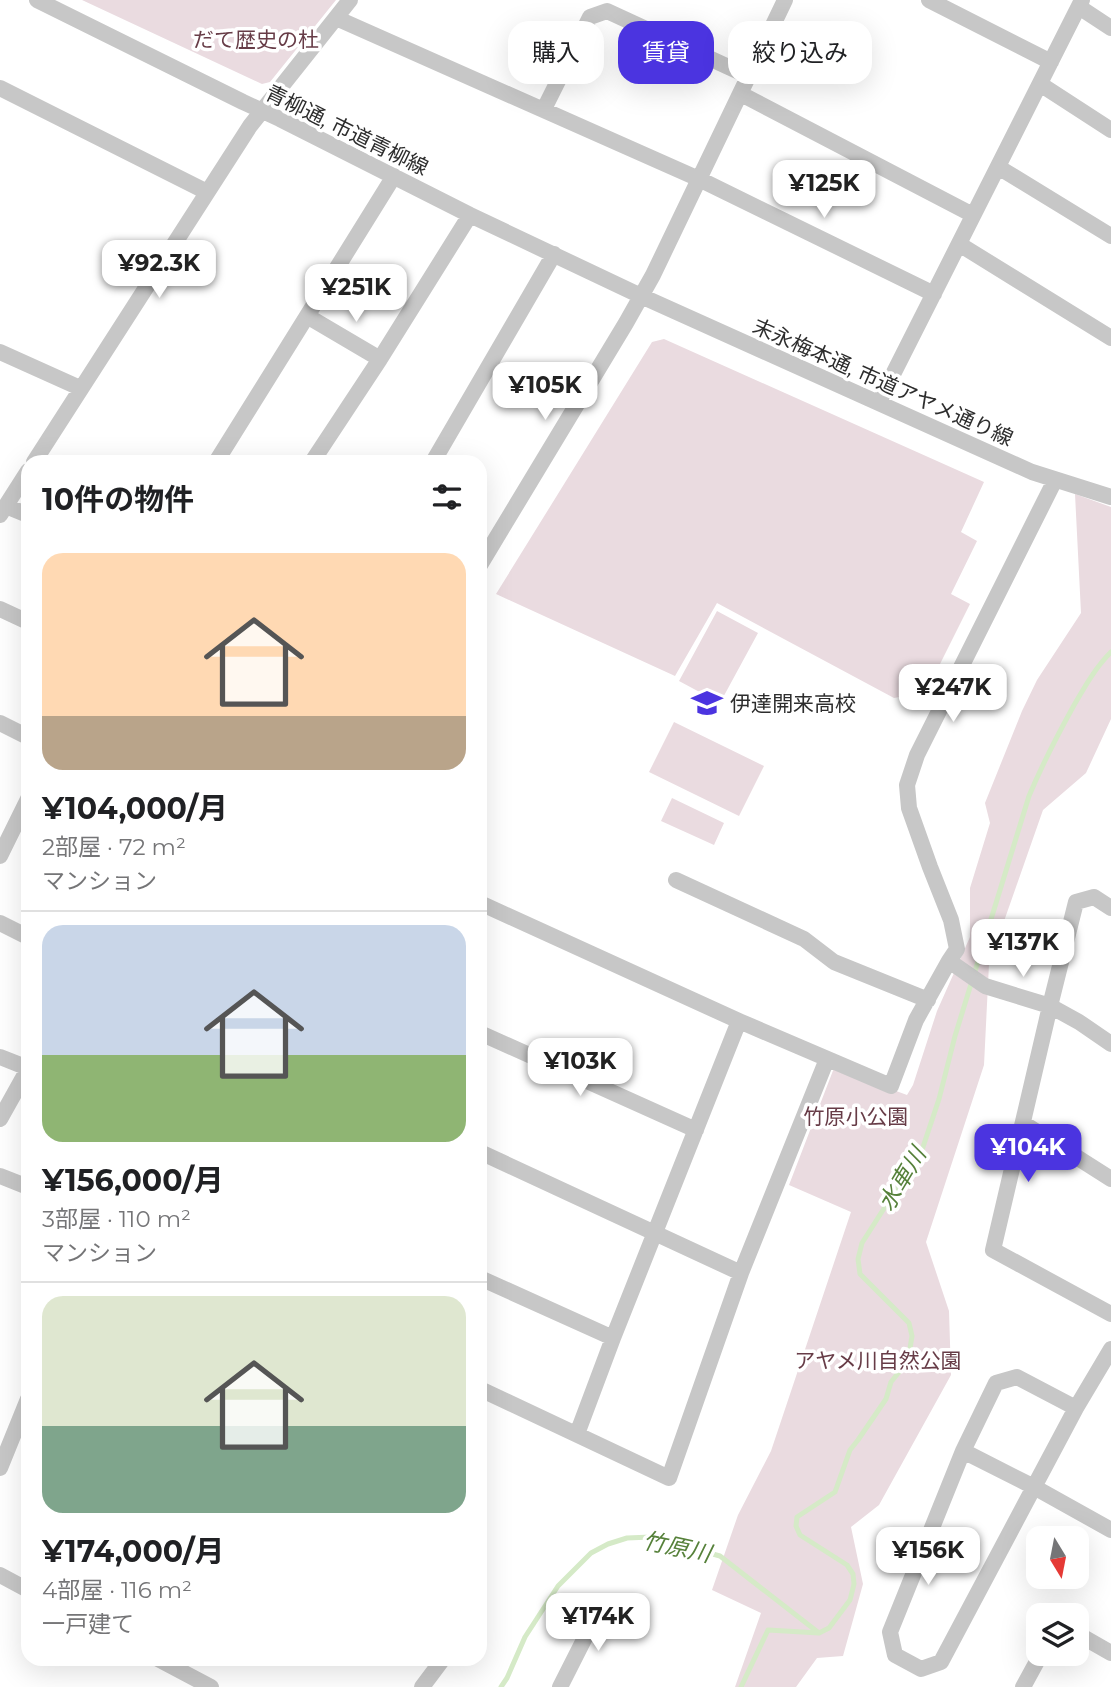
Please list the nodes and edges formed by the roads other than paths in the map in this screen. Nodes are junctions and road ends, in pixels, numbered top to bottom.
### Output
1 (37, 0) edge
2 (350, 0) edge
3 (785, 0) edge
4 (929, 0) edge
5 (1081, 3) edge
6 (335, 18) junction
7 (775, 21) edge
8 (1111, 28) edge
9 (1051, 62) junction
10 (728, 67) edge
11 (745, 84) edge
12 (1040, 84) junction
13 (0, 88) edge
14 (741, 94) junction
15 (544, 109) junction
16 (261, 111) junction
17 (1111, 130) edge
18 (998, 167) junction
19 (394, 176) junction
20 (699, 179) junction
21 (207, 192) junction
22 (470, 215) junction
23 (973, 215) junction
24 (1111, 236) edge
25 (959, 244) junction
26 (554, 254) junction
27 (934, 294) junction
28 (640, 296) junction
29 (307, 316) junction
30 (1111, 338) edge
31 (0, 352) edge
32 (380, 359) junction
33 (80, 387) junction
34 (879, 402) junction
35 (38, 455) edge
36 (220, 455) edge
37 (317, 455) edge
38 (436, 455) edge
39 (1055, 480) junction
40 (21, 482) edge
41 (1111, 497) edge
42 (3, 511) edge
43 (21, 515) edge
44 (487, 553) edge
45 (0, 610) edge
46 (21, 619) edge
47 (0, 723) edge
48 (21, 734) edge
49 (21, 809) edge
50 (6, 829) edge
51 (0, 856) edge
52 (676, 880) dead end
53 (487, 906) edge
54 (1111, 908) edge
55 (0, 923) edge
56 (21, 934) edge
57 (949, 961) junction
58 (928, 1000) junction
59 (1050, 1006) junction
60 (739, 1021) junction
61 (487, 1036) edge
62 (1111, 1044) edge
63 (0, 1057) edge
64 (827, 1059) junction
65 (21, 1065) edge
66 (21, 1081) edge
67 (0, 1119) edge
68 (1023, 1123) junction
69 (696, 1130) junction
70 (487, 1155) edge
71 (0, 1176) edge
72 (1111, 1179) edge
73 (21, 1184) edge
74 (655, 1233) junction
75 (741, 1273) junction
76 (487, 1281) edge
77 (1111, 1314) edge
78 (613, 1338) junction
79 (1111, 1349) edge
80 (487, 1392) edge
81 (1076, 1408) junction
82 (21, 1416) edge
83 (577, 1434) junction
84 (963, 1451) junction
85 (0, 1468) edge
86 (1034, 1487) junction
87 (1111, 1530) edge
88 (0, 1575) edge
89 (21, 1586) edge
90 (603, 1602) dead end
91 (1089, 1640) edge
92 (1111, 1653) edge
93 (171, 1666) edge
94 (434, 1666) edge
95 (1034, 1666) edge
96 (211, 1687) edge
97 (422, 1687) edge
98 (560, 1687) edge
99 (1023, 1687) edge

1 - 16 street, 青柳通, 市道青柳線
2 - 6 street
3 - 7 street
4 - 9 street
5 - 8 street
5 - 9 street
6 - 15 street
6 - 16 street
9 - 12 street
10 - 15 street
11 - 14 street
12 - 17 street
12 - 18 street
13 - 21 street
14 - 20 street
14 - 23 street
15 - 20 street
16 - 19 street, 青柳通, 市道青柳線
16 - 21 street
18 - 23 street
18 - 24 street
19 - 22 street, 青柳通, 市道青柳線
19 - 29 street
20 - 27 street
20 - 28 street
21 - 33 street
22 - 26 street, 青柳通, 市道青柳線
22 - 32 street
23 - 25 street
25 - 27 street
25 - 30 street
26 - 28 street, 青柳通, 市道青柳線
26 - 38 street
27 - 34 street
28 - 34 street, 末永梅本通, 市道アヤメ通り線
28 - 44 street
29 - 32 street
29 - 36 street
31 - 33 street
32 - 37 street
33 - 35 street
34 - 39 street, 末永梅本通, 市道アヤメ通り線
39 - 41 street, 末永梅本通, 市道アヤメ通り線
39 - 57 street
40 - 42 street
42 - 43 street
45 - 46 street
47 - 48 street
49 - 50 street
50 - 51 street
52 - 58 street
53 - 60 street
54 - 59 street
55 - 56 street
57 - 58 street
57 - 59 street
58 - 64 street
59 - 62 street
59 - 68 street
60 - 64 street
60 - 69 street
61 - 69 street
63 - 65 street
64 - 75 street
66 - 67 street
68 - 72 street
68 - 77 street
69 - 74 street
70 - 74 street
71 - 73 street
74 - 75 street
74 - 78 street
75 - 83 street
76 - 78 street
78 - 83 street
79 - 81 street
80 - 83 street
81 - 84 street
81 - 86 street
82 - 85 street
84 - 86 street
84 - 86 street
86 - 87 street
88 - 89 street
90 - 98 street
91 - 92 street
93 - 96 street
94 - 97 street
95 - 99 street

